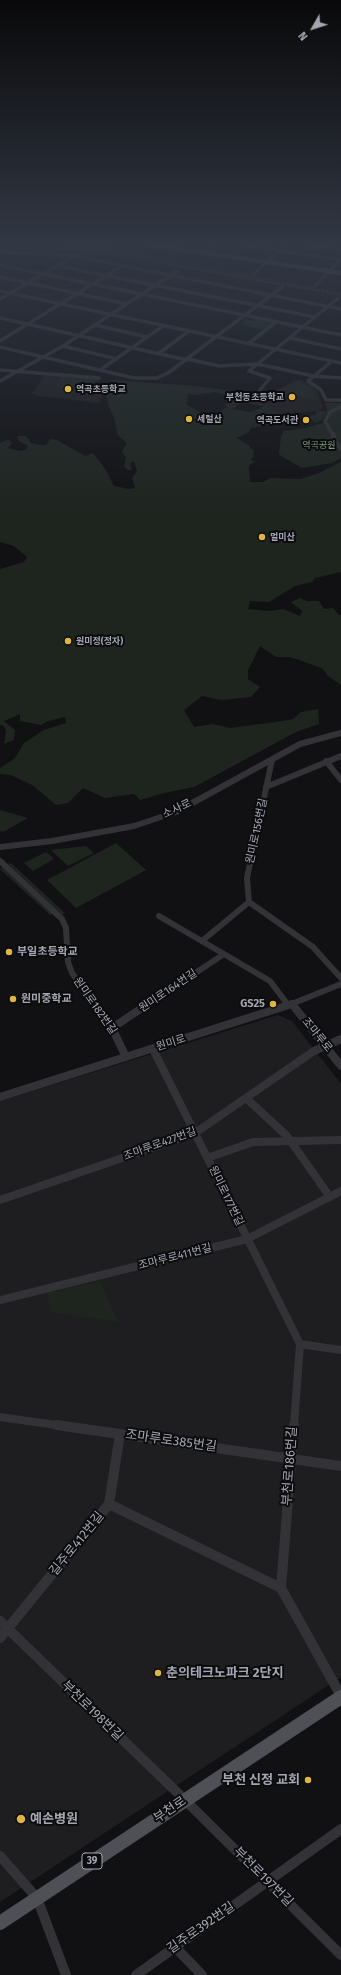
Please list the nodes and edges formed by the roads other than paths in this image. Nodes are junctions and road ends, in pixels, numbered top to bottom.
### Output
1 (76, 337) edge
2 (89, 337) edge
3 (147, 337) edge
4 (182, 337) edge
5 (217, 337) joint
6 (257, 337) edge
7 (290, 338) joint
8 (248, 344) junction
9 (63, 346) junction
10 (0, 347) edge
11 (132, 347) junction
12 (341, 349) edge
13 (275, 350) junction
14 (159, 353) junction
15 (45, 357) junction
16 (117, 358) junction
17 (187, 360) junction
18 (331, 362) junction
19 (341, 363) edge
20 (258, 364) junction
21 (0, 370) edge
22 (100, 370) junction
23 (19, 372) junction
24 (313, 376) junction
25 (99, 378) dead end
26 (341, 378) edge
27 (0, 381) edge
28 (260, 390) dead end
29 (341, 400) edge
30 (341, 407) edge
31 (341, 448) edge
32 (341, 733) edge
33 (341, 756) edge
34 (272, 760) junction
35 (326, 761) junction
36 (341, 780) edge
37 (266, 787) junction
38 (0, 847) edge
39 (0, 861) edge
40 (249, 902) junction
41 (159, 916) dead end
42 (202, 941) junction
43 (224, 954) junction
44 (341, 978) edge
45 (341, 984) edge
46 (290, 1005) junction
47 (112, 1028) junction
48 (341, 1038) edge
49 (325, 1045) junction
50 (153, 1049) junction
51 (126, 1057) junction
52 (341, 1066) edge
53 (0, 1097) edge
54 (246, 1098) junction
55 (195, 1134) junction
56 (290, 1140) junction
57 (341, 1140) edge
58 (207, 1158) junction
59 (341, 1191) edge
60 (330, 1197) junction
61 (0, 1200) edge
62 (247, 1239) junction
63 (0, 1300) edge
64 (300, 1344) junction
65 (341, 1350) edge
66 (0, 1417) edge
67 (120, 1434) junction
68 (291, 1458) junction
69 (341, 1466) edge
70 (109, 1504) junction
71 (281, 1588) junction
72 (4, 1625) edge
73 (0, 1638) edge
74 (341, 1696) edge
75 (185, 1800) junction
76 (341, 1829) edge
77 (0, 1856) edge
78 (267, 1882) junction
79 (37, 1898) junction
80 (0, 1923) edge
81 (175, 1947) junction
82 (341, 1955) edge
83 (66, 1975) edge
84 (136, 1975) edge
85 (202, 1975) edge

1 - 9 street
2 - 11 street
3 - 11 street
4 - 14 street
5 - 8 street
5 - 17 street
6 - 8 street
7 - 12 street
7 - 13 street
8 - 13 street
9 - 15 street
9 - 16 street
10 - 15 street
11 - 14 street
11 - 16 street
13 - 18 street
13 - 20 street
14 - 17 street
15 - 22 street
15 - 23 street
16 - 22 street
17 - 20 street
17 - 22 street
18 - 19 street
18 - 24 street
20 - 24 street
20 - 28 street
21 - 23 street
23 - 25 street
23 - 27 street
24 - 26 street
24 - 29 street
30 - 31 street
32 - 34 street, 소사로
33 - 35 street
34 - 37 street, 원미로156번길
34 - 38 street, 소사로
35 - 36 street
35 - 37 street
37 - 40 street, 원미로156번길
39 - 47 street, 원미로182번길
40 - 42 street
40 - 44 street
41 - 42 street
42 - 43 street
43 - 46 street
43 - 47 street, 원미로164번길
45 - 46 street, 원미로
46 - 49 street, 조마루로
46 - 50 street, 원미로
47 - 51 street, 원미로182번길
48 - 49 street, 조마루로427번길
49 - 52 street, 조마루로
49 - 54 street, 조마루로427번길
50 - 51 street, 원미로
50 - 55 street, 원미로177번길
51 - 53 street, 원미로
54 - 55 street, 조마루로427번길
54 - 56 street
55 - 58 street, 원미로177번길
55 - 61 street, 조마루로427번길
56 - 57 street
56 - 58 street
56 - 60 street
58 - 62 street, 원미로177번길
59 - 60 street, 조마루로411번길
60 - 62 street, 조마루로411번길
62 - 63 street, 조마루로411번길
62 - 64 street, 원미로177번길
64 - 65 street
64 - 68 street, 부천로186번길
66 - 67 street, 조마루로385번길
67 - 68 street, 조마루로385번길
67 - 70 street, 길주로412번길
68 - 69 street, 조마루로385번길
68 - 71 street, 부천로186번길
70 - 71 street
70 - 72 street, 길주로412번길
71 - 74 street
72 - 73 street, 길주로412번길
72 - 75 street, 부천로198번길
74 - 75 main road, 부천로 / 39
75 - 78 street, 부천로197번길
75 - 79 main road, 부천로 / 39
76 - 78 street, 길주로392번길
77 - 79 street
78 - 81 street, 길주로392번길
78 - 82 street, 부천로197번길
79 - 80 main road, 부천로 / 39
79 - 83 street
81 - 84 street, 길주로392번길
81 - 85 street

